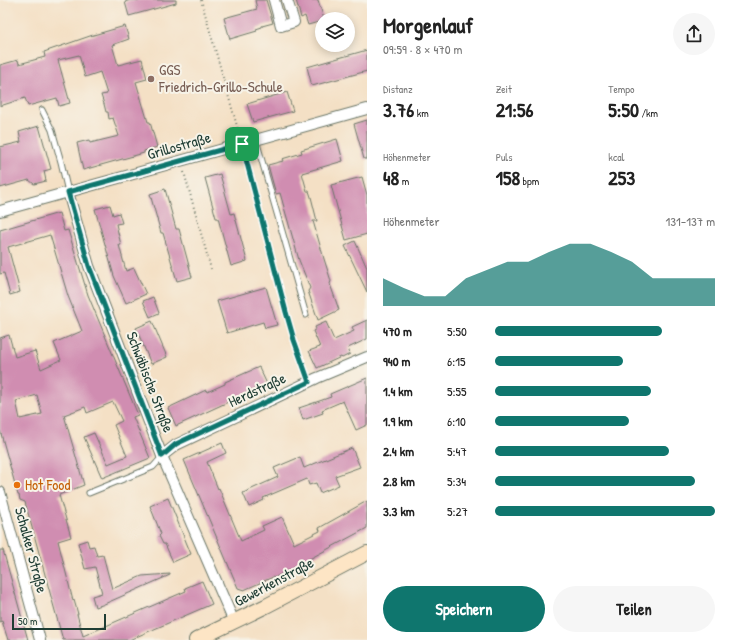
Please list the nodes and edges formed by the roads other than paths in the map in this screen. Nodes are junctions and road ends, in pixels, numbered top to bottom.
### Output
1 (274, 0) edge
2 (287, 0) edge
3 (367, 109) edge
4 (42, 110) dead end
5 (256, 140) junction
6 (68, 192) junction
7 (0, 211) edge
8 (306, 315) dead end
9 (366, 360) edge
10 (162, 456) junction
11 (0, 492) edge
12 (90, 493) dead end
13 (367, 553) edge
14 (234, 622) junction
15 (205, 638) edge
16 (40, 640) edge

1 - 2 street
3 - 5 street, Grillostraße
4 - 6 lane
5 - 6 street, Grillostraße
5 - 8 lane
6 - 7 street, Grillostraße
6 - 10 street, Schwäbische Straße
9 - 10 street, Herdstraße
10 - 12 lane
10 - 14 street, Schwäbische Straße
11 - 16 street, Schalker Straße
13 - 14 street, Gewerkenstraße
14 - 15 street, Gewerkenstraße

